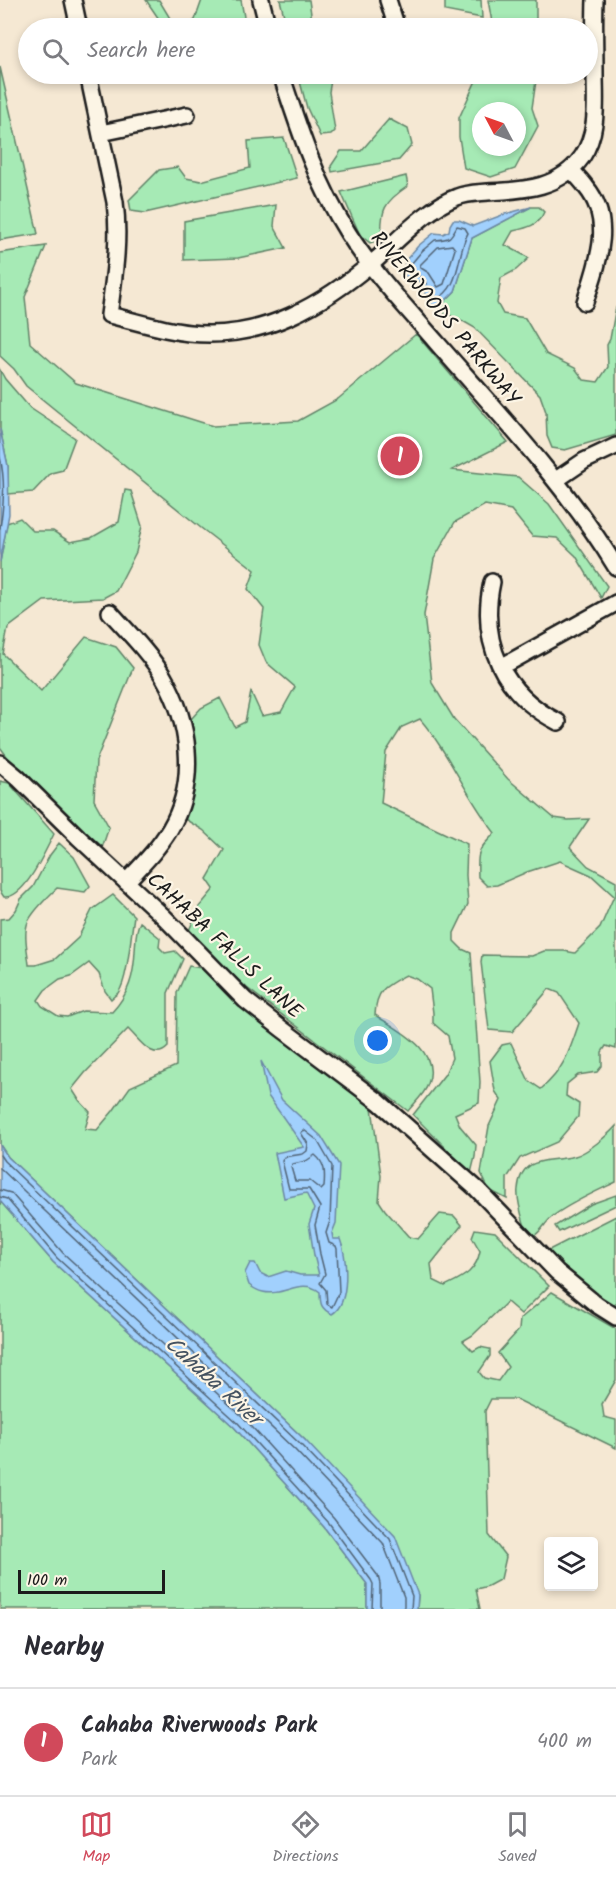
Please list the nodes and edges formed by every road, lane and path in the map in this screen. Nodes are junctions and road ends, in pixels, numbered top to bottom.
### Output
1 (73, 0) edge
2 (261, 0) edge
3 (388, 0) edge
4 (595, 0) edge
5 (77, 18) edge
6 (266, 18) edge
7 (394, 18) edge
8 (595, 18) edge
9 (90, 84) edge
10 (284, 84) edge
11 (595, 84) edge
12 (188, 115) dead end
13 (101, 133) junction
14 (571, 170) junction
15 (370, 265) junction
16 (585, 302) dead end
17 (616, 446) edge
18 (556, 480) junction
19 (616, 567) edge
20 (492, 582) dead end
21 (616, 603) edge
22 (110, 612) dead end
23 (501, 667) junction
24 (558, 722) dead end
25 (0, 763) edge
26 (126, 882) junction
27 (616, 1317) edge

1 - 5 street
2 - 6 street
3 - 7 street
4 - 8 street
9 - 13 street
10 - 15 street, RIVERWOODS PARKWAY
11 - 14 street
12 - 13 street
13 - 15 street
14 - 15 street
14 - 16 street
15 - 18 street, RIVERWOODS PARKWAY
17 - 18 street
18 - 19 street, RIVERWOODS PARKWAY
20 - 23 street
21 - 23 street
22 - 26 street
23 - 24 street
25 - 26 street, CAHABA FALLS LANE
26 - 27 street, CAHABA FALLS LANE

